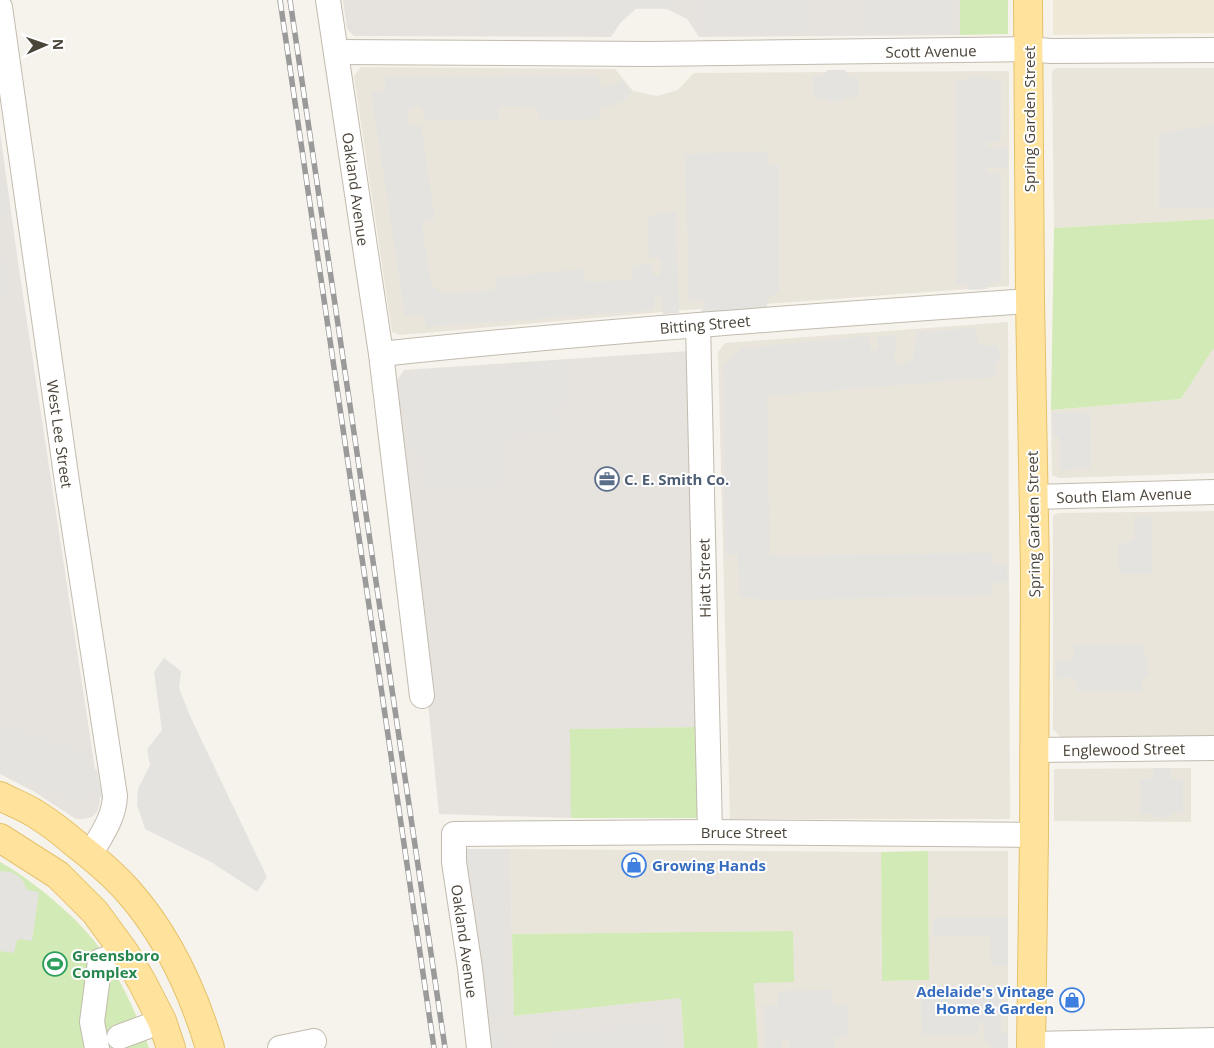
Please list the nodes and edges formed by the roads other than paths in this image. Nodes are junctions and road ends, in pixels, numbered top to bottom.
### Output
1 (328, 0) edge
2 (1028, 0) edge
3 (0, 7) edge
4 (1028, 49) junction
5 (1214, 50) edge
6 (336, 52) junction
7 (1030, 301) junction
8 (698, 325) junction
9 (381, 354) junction
10 (1214, 492) edge
11 (1033, 497) junction
12 (422, 696) dead end
13 (1214, 748) edge
14 (1034, 750) junction
15 (0, 796) edge
16 (0, 828) edge
17 (710, 832) junction
18 (454, 834) joint
19 (1034, 835) junction
20 (0, 838) edge
21 (90, 855) junction
22 (125, 953) junction
23 (189, 991) junction
24 (162, 1021) junction
25 (119, 1038) dead end
26 (1214, 1040) edge
27 (314, 1041) dead end
28 (1031, 1046) edge
29 (97, 1048) edge
30 (172, 1048) edge
31 (210, 1048) edge
32 (280, 1048) edge
33 (479, 1048) edge

1 - 6 street, Oakland Avenue
2 - 4 main road, Spring Garden Street
3 - 21 street, West Lee Street
4 - 5 street, Scott Avenue
4 - 6 street, Scott Avenue
4 - 7 main road, Spring Garden Street
6 - 9 street, Oakland Avenue
7 - 8 street, Bitting Street
7 - 11 main road, Spring Garden Street
8 - 9 street, Bitting Street
8 - 17 street, Hiatt Street
9 - 12 street, Oakland Avenue
10 - 11 street, South Elam Avenue
11 - 14 main road, Spring Garden Street
13 - 14 street, Englewood Street
14 - 19 main road, Spring Garden Street
15 - 21 main road
16 - 21 main road
17 - 18 street, Bruce Street
17 - 19 street, Bruce Street
18 - 33 street, Oakland Avenue
19 - 28 main road, Spring Garden Street
20 - 22 main road
21 - 23 main road
22 - 23 main road
22 - 24 main road
22 - 29 street
23 - 31 main road
24 - 25 street
24 - 30 main road
26 - 28 street
27 - 32 street

